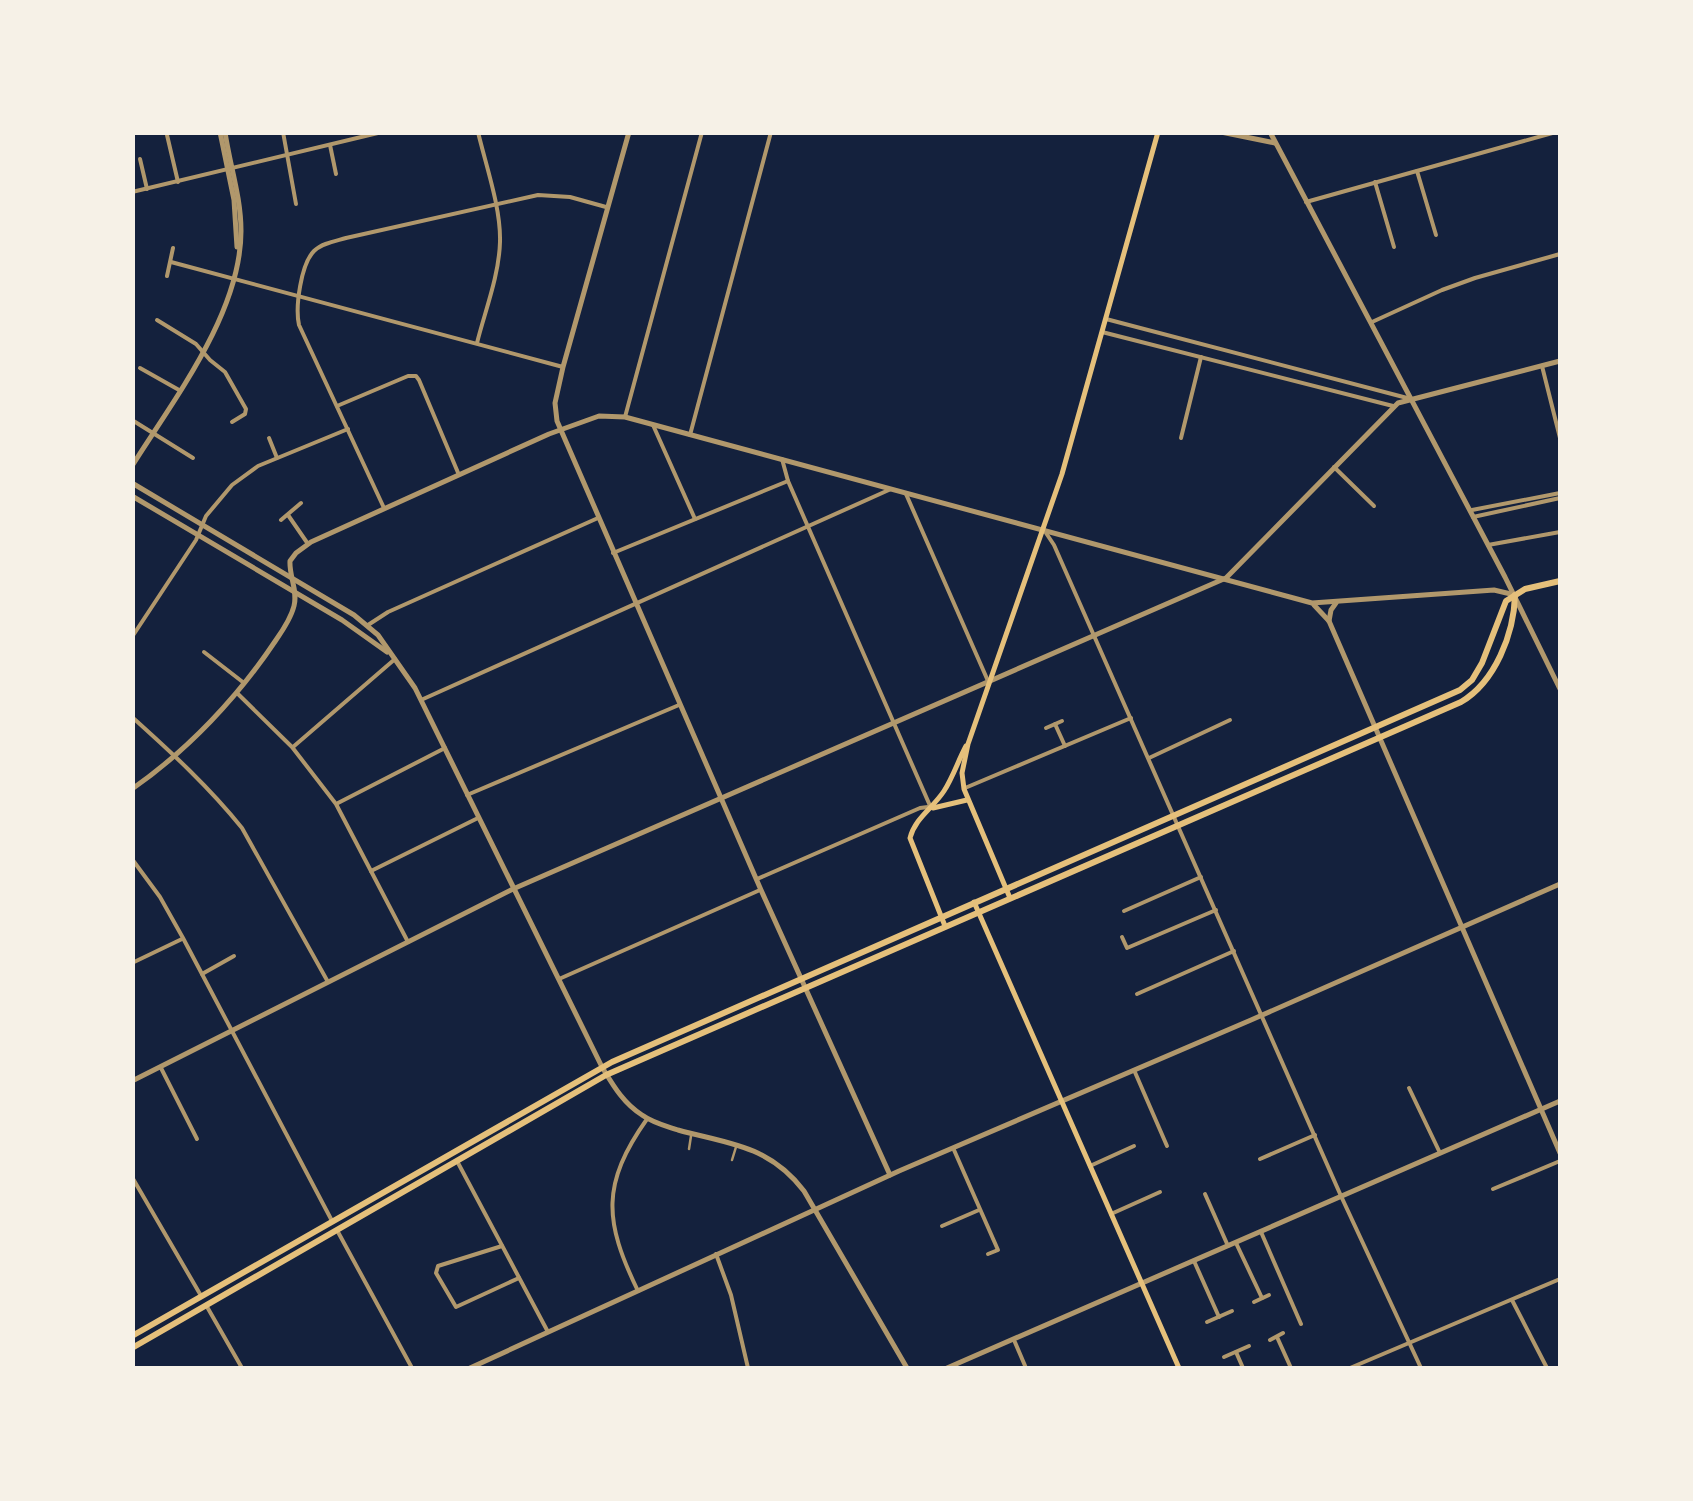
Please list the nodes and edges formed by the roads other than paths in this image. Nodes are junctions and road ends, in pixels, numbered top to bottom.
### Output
1 (222, 132) edge
2 (283, 132) edge
3 (382, 132) edge
4 (478, 132) edge
5 (629, 132) edge
6 (702, 132) edge
7 (772, 132) edge
8 (1158, 132) edge
9 (1220, 132) edge
10 (1270, 132) edge
11 (1556, 132) edge
12 (365, 134) edge
13 (167, 136) dead end
14 (1275, 143) junction
15 (330, 145) junction
16 (286, 155) junction
17 (140, 158) dead end
18 (231, 169) junction
19 (1417, 171) junction
20 (336, 174) dead end
21 (178, 182) junction
22 (1376, 182) junction
23 (147, 189) junction
24 (132, 192) edge
25 (1306, 202) junction
26 (296, 204) dead end
27 (495, 204) junction
28 (608, 207) junction
29 (1436, 235) dead end
30 (1394, 247) dead end
31 (173, 248) dead end
32 (1560, 254) edge
33 (171, 262) junction
34 (167, 276) dead end
35 (234, 279) junction
36 (298, 296) junction
37 (1106, 319) junction
38 (157, 320) dead end
39 (1370, 323) junction
40 (1102, 332) junction
41 (476, 343) junction
42 (202, 352) junction
43 (1201, 358) junction
44 (1254, 358) junction
45 (1560, 361) edge
46 (563, 366) junction
47 (1542, 366) junction
48 (140, 368) dead end
49 (1251, 370) junction
50 (1326, 376) junction
51 (1322, 388) junction
52 (179, 390) junction
53 (1411, 399) junction
54 (337, 406) junction
55 (1394, 406) junction
56 (625, 417) junction
57 (132, 420) edge
58 (232, 422) dead end
59 (653, 425) junction
60 (348, 429) junction
61 (560, 430) junction
62 (152, 433) junction
63 (690, 435) junction
64 (269, 438) dead end
65 (1181, 438) dead end
66 (1560, 438) edge
67 (192, 458) dead end
68 (277, 458) junction
69 (782, 460) junction
70 (132, 466) edge
71 (1334, 467) junction
72 (459, 474) junction
73 (788, 481) junction
74 (132, 483) edge
75 (891, 488) junction
76 (905, 492) junction
77 (1560, 495) edge
78 (132, 496) edge
79 (301, 504) dead end
80 (1374, 506) dead end
81 (384, 508) junction
82 (1471, 514) junction
83 (288, 515) junction
84 (598, 518) junction
85 (695, 519) junction
86 (281, 520) dead end
87 (202, 524) junction
88 (808, 526) junction
89 (1043, 529) junction
90 (1560, 532) edge
91 (198, 535) junction
92 (308, 544) junction
93 (1488, 545) junction
94 (613, 552) junction
95 (290, 560) junction
96 (274, 567) junction
97 (291, 577) junction
98 (1226, 578) junction
99 (1560, 581) edge
100 (294, 590) junction
101 (1514, 595) junction
102 (1336, 602) junction
103 (1312, 603) junction
104 (636, 604) junction
105 (1328, 622) junction
106 (368, 625) junction
107 (132, 637) edge
108 (1094, 637) junction
109 (204, 652) dead end
110 (394, 658) junction
111 (988, 682) junction
112 (244, 683) junction
113 (1560, 689) edge
114 (236, 692) junction
115 (421, 700) junction
116 (680, 704) junction
117 (132, 717) edge
118 (1131, 718) junction
119 (1230, 720) dead end
120 (1062, 721) dead end
121 (895, 724) junction
122 (1055, 724) junction
123 (1046, 728) dead end
124 (1375, 729) junction
125 (1379, 738) junction
126 (968, 744) junction
127 (1066, 746) junction
128 (292, 748) junction
129 (445, 748) junction
130 (175, 756) junction
131 (1149, 758) junction
132 (132, 789) edge
133 (964, 789) junction
134 (467, 795) junction
135 (721, 798) junction
136 (968, 800) junction
137 (336, 804) junction
138 (932, 808) junction
139 (1174, 815) junction
140 (478, 818) junction
141 (1178, 825) junction
142 (132, 858) edge
143 (371, 870) junction
144 (1201, 877) junction
145 (757, 879) junction
146 (1560, 884) edge
147 (1006, 888) junction
148 (513, 889) junction
149 (762, 890) junction
150 (1010, 898) junction
151 (974, 902) junction
152 (1216, 910) junction
153 (1124, 911) dead end
154 (978, 912) junction
155 (941, 917) junction
156 (945, 926) junction
157 (1462, 928) junction
158 (1122, 936) dead end
159 (183, 938) junction
160 (408, 942) junction
161 (1234, 951) junction
162 (234, 956) dead end
163 (132, 963) edge
164 (202, 974) junction
165 (801, 978) junction
166 (559, 979) junction
167 (328, 982) junction
168 (806, 988) junction
169 (1138, 994) dead end
170 (1263, 1015) junction
171 (232, 1031) junction
172 (602, 1066) junction
173 (160, 1067) junction
174 (1134, 1070) junction
175 (606, 1075) junction
176 (132, 1082) edge
177 (1409, 1088) dead end
178 (1060, 1101) junction
179 (1560, 1101) edge
180 (1541, 1110) junction
181 (647, 1119) junction
182 (692, 1133) junction
183 (1315, 1135) junction
184 (198, 1139) dead end
185 (737, 1144) junction
186 (1134, 1146) dead end
187 (1167, 1146) dead end
188 (953, 1147) junction
189 (689, 1149) dead end
190 (1440, 1153) junction
191 (1560, 1157) edge
192 (1260, 1159) dead end
193 (457, 1160) junction
194 (732, 1160) dead end
195 (1090, 1166) junction
196 (890, 1175) junction
197 (132, 1177) edge
198 (1492, 1189) dead end
199 (1160, 1192) dead end
200 (1205, 1194) dead end
201 (1342, 1196) junction
202 (814, 1210) junction
203 (981, 1210) junction
204 (1111, 1214) junction
205 (335, 1226) junction
206 (942, 1226) dead end
207 (1261, 1232) junction
208 (1236, 1243) junction
209 (502, 1246) junction
210 (1228, 1246) junction
211 (716, 1254) junction
212 (988, 1254) dead end
213 (1194, 1261) junction
214 (519, 1278) junction
215 (1560, 1279) edge
216 (1142, 1284) junction
217 (638, 1291) junction
218 (1269, 1295) dead end
219 (201, 1296) junction
220 (1262, 1298) junction
221 (1512, 1300) junction
222 (1254, 1302) dead end
223 (206, 1305) junction
224 (1232, 1312) dead end
225 (1219, 1317) junction
226 (1207, 1322) dead end
227 (1301, 1324) dead end
228 (548, 1332) junction
229 (1284, 1334) dead end
230 (132, 1336) edge
231 (1277, 1337) junction
232 (1014, 1340) junction
233 (1270, 1340) dead end
234 (1408, 1344) junction
235 (1249, 1346) dead end
236 (132, 1348) edge
237 (1236, 1352) junction
238 (1224, 1358) dead end
239 (242, 1368) edge
240 (412, 1368) edge
241 (470, 1368) edge
242 (748, 1368) edge
243 (907, 1368) edge
244 (947, 1368) edge
245 (1026, 1368) edge
246 (1179, 1368) edge
247 (1243, 1368) edge
248 (1291, 1368) edge
249 (1350, 1368) edge
250 (1420, 1368) edge
251 (1547, 1368) edge

1 - 18 street
2 - 16 street
3 - 12 street
4 - 27 street
5 - 28 street
6 - 56 street
7 - 63 street
8 - 37 main road
9 - 14 street
10 - 14 street
11 - 19 street
12 - 15 street
13 - 21 street
14 - 25 street
15 - 16 street
15 - 20 street
16 - 18 street
16 - 26 street
17 - 23 street
18 - 21 street
18 - 35 street
19 - 22 street
19 - 29 street
21 - 23 street
22 - 25 street
22 - 30 street
23 - 24 street
25 - 39 street
27 - 28 street
27 - 36 street
27 - 41 street
28 - 46 street
31 - 33 street
32 - 39 street
33 - 34 street
33 - 35 street
35 - 36 street
35 - 42 street
36 - 41 street
36 - 54 street
37 - 40 main road
37 - 44 street
38 - 42 street
39 - 53 street
40 - 43 street
40 - 89 main road
41 - 46 street
42 - 52 street
42 - 58 street
43 - 49 street
43 - 65 street
44 - 49 street
44 - 50 street
45 - 47 street
46 - 61 street
47 - 53 street
47 - 66 street
48 - 52 street
49 - 51 street
50 - 51 street
50 - 53 street
51 - 55 street
52 - 62 street
53 - 55 street
53 - 82 street
54 - 60 street
54 - 72 street
55 - 71 street
56 - 59 street
56 - 61 street
57 - 62 street
59 - 63 street
59 - 85 street
60 - 68 street
60 - 81 street
61 - 72 street
61 - 84 street
62 - 67 street
62 - 70 street
63 - 69 street
64 - 68 street
68 - 87 street
69 - 73 street
69 - 75 street
71 - 80 street
71 - 98 street
72 - 81 street
73 - 85 street
73 - 88 street
74 - 87 street
75 - 76 street
75 - 88 street
76 - 89 street
76 - 111 street
77 - 82 street
78 - 91 street
79 - 83 street
81 - 92 street
82 - 93 street
83 - 86 street
83 - 92 street
84 - 94 street
84 - 106 street
85 - 94 street
87 - 91 street
87 - 96 street
88 - 104 street
88 - 121 street
89 - 98 street
89 - 108 street
89 - 111 main road
90 - 93 street
91 - 100 street
91 - 107 street
92 - 95 street
93 - 101 street
94 - 104 street
95 - 96 street
95 - 97 street
96 - 97 street
97 - 100 street
97 - 106 street
98 - 103 street
98 - 108 street
99 - 101 main road
100 - 110 street
100 - 112 street
101 - 102 street
101 - 113 street
101 - 124 main road
101 - 125 main road
102 - 103 street
102 - 105 street
103 - 105 street
104 - 115 street
104 - 116 street
105 - 124 street
106 - 110 street
108 - 111 street
108 - 118 street
109 - 112 street
110 - 115 street
110 - 128 street
111 - 121 street
111 - 126 main road
112 - 114 street
114 - 128 street
114 - 130 street
115 - 129 street
116 - 134 street
116 - 135 street
117 - 130 street
118 - 127 street
118 - 131 street
119 - 131 street
120 - 122 street
121 - 135 street
121 - 138 street
122 - 123 street
122 - 127 street
124 - 125 street
124 - 139 main road
125 - 141 main road
125 - 157 street
126 - 133 main road
126 - 138 main road
127 - 133 street
128 - 137 street
129 - 134 street
129 - 137 street
130 - 132 street
130 - 167 street
131 - 139 street
133 - 136 main road
134 - 140 street
135 - 145 street
135 - 148 street
136 - 138 main road
136 - 147 main road
137 - 143 street
138 - 145 street
138 - 155 main road
139 - 141 street
139 - 147 main road
140 - 143 street
140 - 148 street
141 - 144 street
141 - 150 main road
142 - 159 street
143 - 160 street
144 - 152 street
144 - 153 street
145 - 149 street
146 - 157 street
147 - 150 main road
147 - 151 main road
148 - 160 street
148 - 166 street
149 - 165 street
149 - 166 street
150 - 154 main road
151 - 154 main road
151 - 155 main road
152 - 158 street
152 - 161 street
154 - 156 main road
154 - 178 main road
155 - 156 main road
155 - 165 main road
156 - 168 main road
157 - 170 street
157 - 180 street
159 - 163 street
159 - 164 street
160 - 167 street
161 - 169 street
161 - 170 street
162 - 164 street
164 - 171 street
165 - 168 street
165 - 172 main road
166 - 172 street
167 - 171 street
168 - 175 main road
168 - 196 street
170 - 174 street
170 - 183 street
171 - 173 street
171 - 205 street
172 - 175 street
172 - 205 main road
173 - 176 street
173 - 184 street
174 - 178 street
174 - 187 street
175 - 181 street
175 - 193 main road
177 - 190 street
178 - 188 street
178 - 195 main road
179 - 180 street
180 - 190 street
180 - 191 street
181 - 182 street
181 - 217 street
182 - 185 street
182 - 189 lane
183 - 192 street
183 - 201 street
185 - 194 lane
185 - 202 street
186 - 195 street
188 - 196 street
188 - 203 street
190 - 201 street
191 - 198 street
193 - 205 main road
193 - 209 street
195 - 204 main road
196 - 202 street
197 - 219 street
199 - 204 street
200 - 210 street
201 - 207 street
201 - 234 street
202 - 211 street
202 - 243 street
203 - 206 street
203 - 212 street
204 - 216 main road
205 - 219 main road
205 - 223 main road
205 - 240 street
207 - 208 street
207 - 227 street
208 - 210 street
208 - 220 street
209 - 214 street
209 - 214 street
210 - 213 street
211 - 217 street
211 - 242 street
213 - 216 street
213 - 225 street
214 - 228 street
215 - 221 street
216 - 232 street
216 - 246 main road
217 - 228 street
218 - 220 street
219 - 230 main road
220 - 222 street
221 - 234 street
221 - 251 street
223 - 236 main road
223 - 239 street
224 - 225 street
225 - 226 street
228 - 241 street
229 - 231 street
231 - 233 street
231 - 248 street
232 - 244 street
232 - 245 street
234 - 249 street
234 - 250 street
235 - 237 street
237 - 238 street
237 - 247 street

